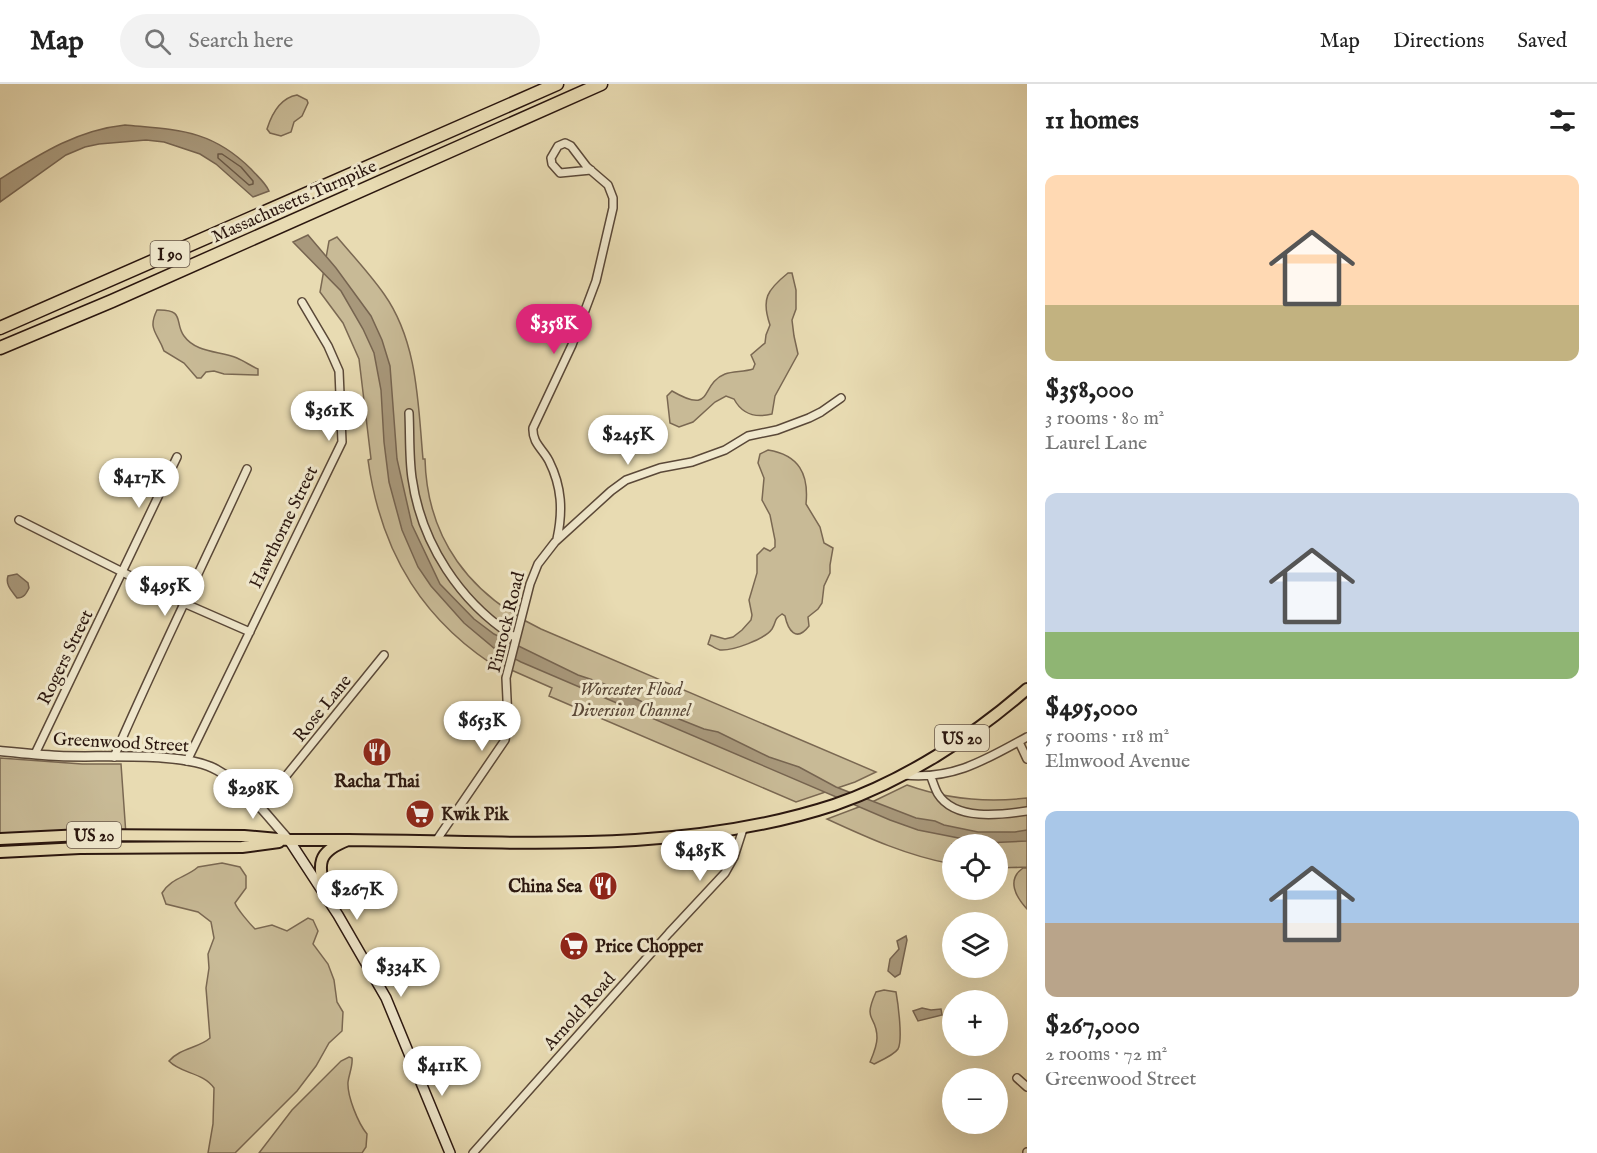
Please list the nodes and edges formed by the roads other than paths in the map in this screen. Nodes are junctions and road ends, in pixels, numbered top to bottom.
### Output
1 (557, 84) edge
2 (601, 84) edge
3 (591, 170) junction
4 (302, 302) dead end
5 (0, 328) edge
6 (0, 348) edge
7 (841, 398) dead end
8 (409, 413) dead end
9 (177, 457) dead end
10 (247, 469) dead end
11 (19, 520) dead end
12 (557, 540) junction
13 (122, 572) junction
14 (186, 604) junction
15 (250, 632) junction
16 (516, 640) junction
17 (384, 656) dead end
18 (1027, 688) edge
19 (1027, 737) edge
20 (1019, 741) junction
21 (0, 752) edge
22 (35, 754) junction
23 (114, 757) junction
24 (1027, 759) edge
25 (188, 760) junction
26 (896, 777) junction
27 (931, 777) junction
28 (260, 808) junction
29 (1027, 811) edge
30 (743, 829) junction
31 (0, 839) edge
32 (288, 840) junction
33 (344, 840) junction
34 (436, 841) junction
35 (0, 852) edge
36 (326, 897) junction
37 (1017, 1077) dead end
38 (1027, 1087) edge
39 (450, 1153) edge
40 (473, 1153) edge

1 - 5 highway, Massachusetts Turnpike / I 90
2 - 6 highway, Massachusetts Turnpike / I 90
3 - 3 street
3 - 12 street
4 - 15 street, Hawthorne Street
7 - 12 street, Pinrock Road
8 - 16 street
9 - 13 street, Rogers Street
10 - 14 street
11 - 13 street
12 - 16 street, Pinrock Road
13 - 14 street
13 - 22 street, Rogers Street
14 - 15 street
14 - 23 street
15 - 25 street, Hawthorne Street
16 - 34 street, Pinrock Road
17 - 28 street, Rose Lane
18 - 26 main road, US 20
19 - 20 street
20 - 24 street
20 - 27 street
21 - 22 street, Greenwood Street
22 - 23 street, Greenwood Street
23 - 25 street, Greenwood Street
25 - 28 street, Greenwood Street
26 - 27 street
26 - 30 main road, US 20
27 - 29 street
28 - 32 street, Greenwood Street
30 - 34 main road, US 20
30 - 40 street, Arnold Road
31 - 32 main road, US 20
32 - 33 main road, US 20
32 - 35 main road, US 20
32 - 36 main road, Greenwood Street
33 - 34 main road, US 20
33 - 36 main road
36 - 39 main road, Greenwood Street
37 - 38 street

